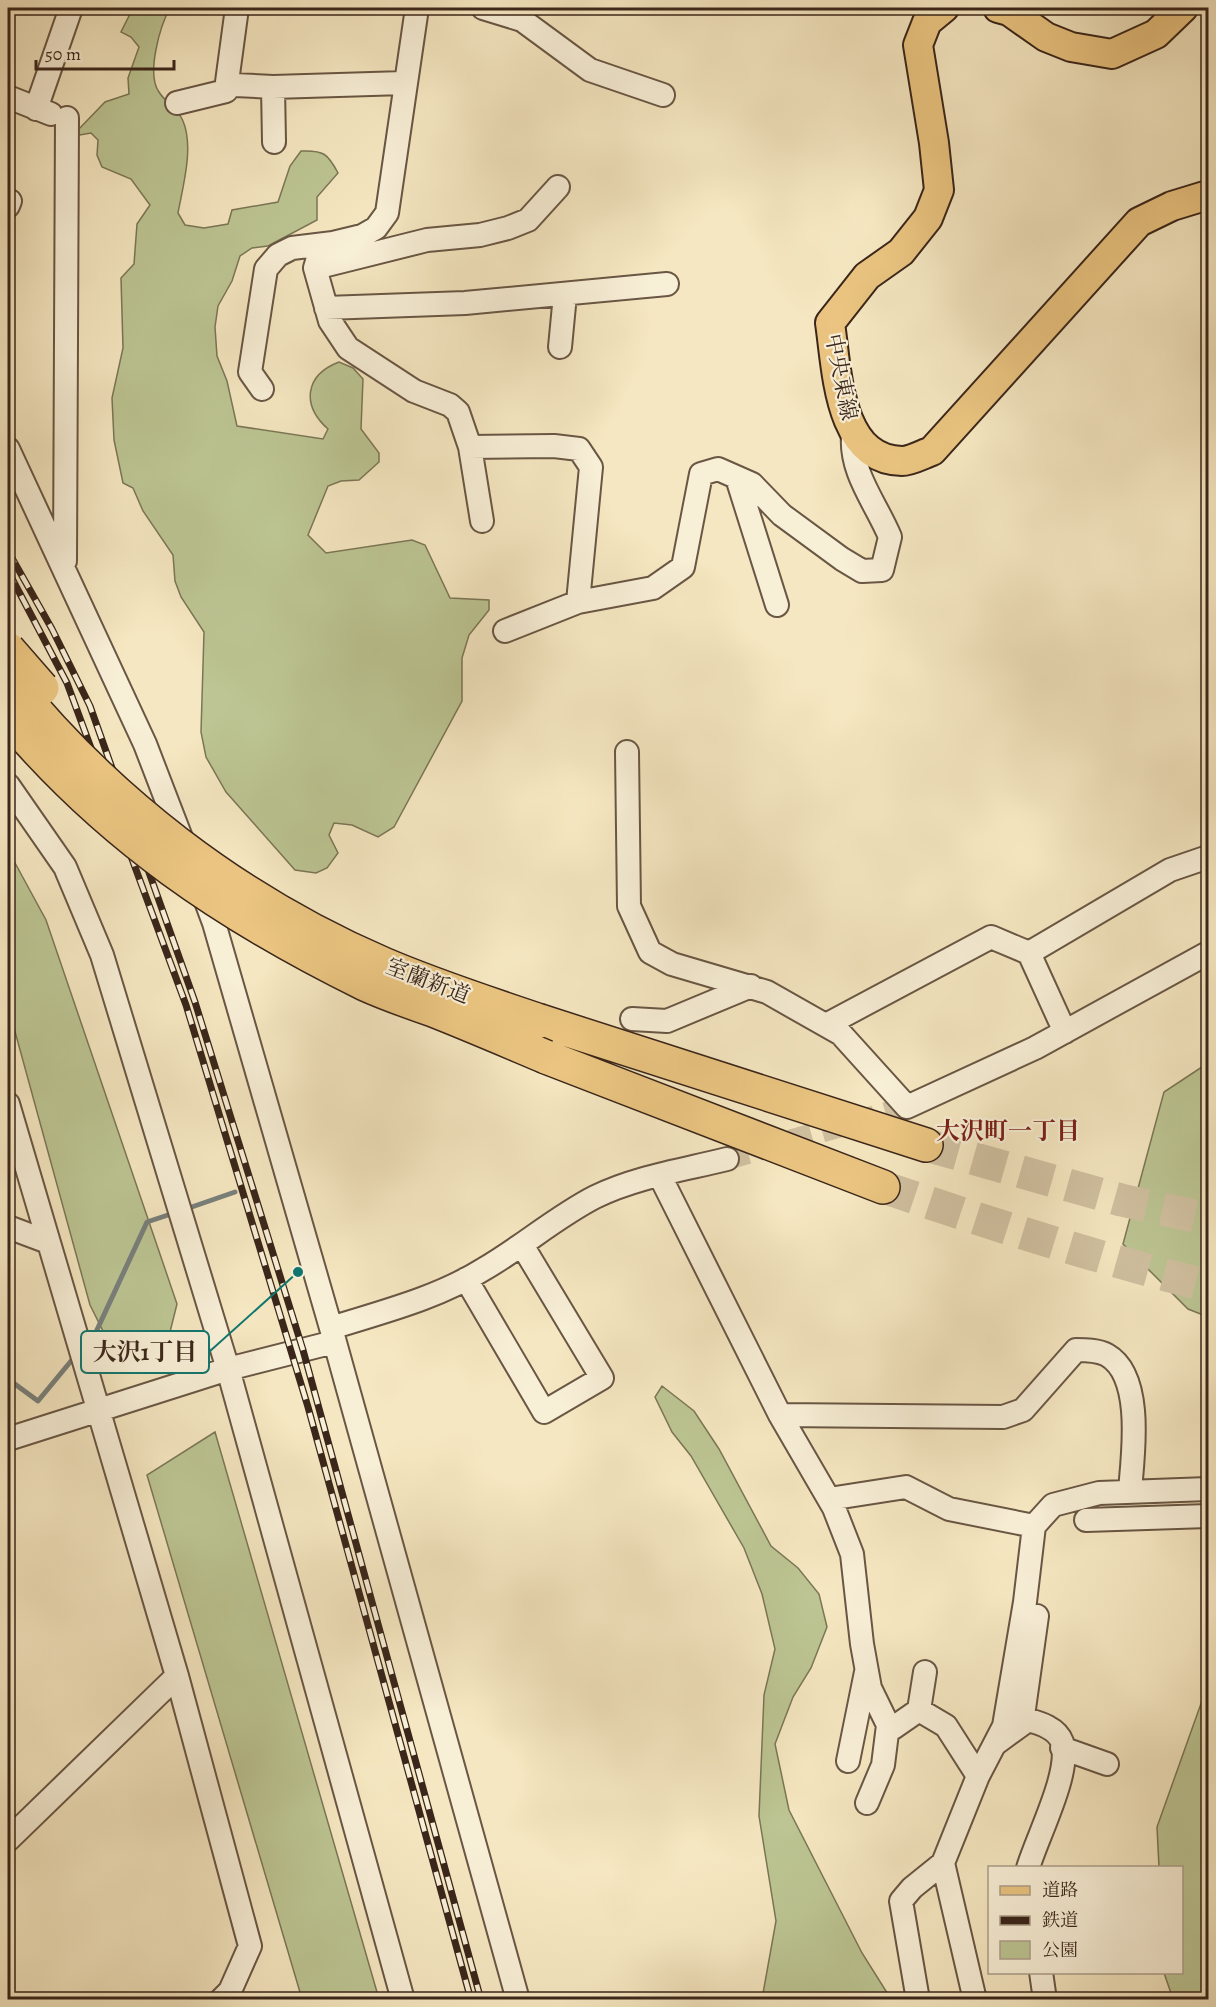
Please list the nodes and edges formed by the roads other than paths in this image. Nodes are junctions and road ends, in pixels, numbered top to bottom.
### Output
1 (71, 8) edge
2 (237, 8) edge
3 (417, 8) edge
4 (483, 8) edge
5 (944, 8) edge
6 (998, 8) edge
7 (1183, 8) edge
8 (227, 82) junction
9 (404, 83) junction
10 (273, 87) junction
11 (663, 95) dead end
12 (8, 97) edge
13 (177, 103) dead end
14 (36, 109) junction
15 (274, 142) dead end
16 (558, 187) dead end
17 (1209, 195) edge
18 (333, 243) junction
19 (315, 268) junction
20 (667, 284) dead end
21 (564, 295) junction
22 (326, 308) junction
23 (560, 347) dead end
24 (262, 389) dead end
25 (854, 435) junction
26 (470, 447) junction
27 (8, 449) edge
28 (737, 478) junction
29 (482, 521) dead end
30 (65, 568) junction
31 (578, 603) junction
32 (777, 605) dead end
33 (505, 631) dead end
34 (8, 649) edge
35 (8, 678) edge
36 (8, 717) edge
37 (8, 750) edge
38 (627, 752) dead end
39 (8, 785) edge
40 (1209, 857) edge
41 (1029, 953) junction
42 (1209, 953) edge
43 (367, 984) junction
44 (751, 986) junction
45 (504, 1009) junction
46 (632, 1019) dead end
47 (826, 1025) junction
48 (1065, 1032) junction
49 (8, 1104) edge
50 (926, 1145) tunnel mouth
51 (727, 1159) tunnel mouth
52 (660, 1176) junction
53 (883, 1187) tunnel mouth
54 (8, 1227) edge
55 (48, 1242) junction
56 (522, 1245) junction
57 (466, 1279) junction
58 (333, 1335) junction
59 (228, 1369) junction
60 (100, 1409) junction
61 (780, 1415) junction
62 (8, 1439) edge
63 (1209, 1489) edge
64 (1130, 1490) junction
65 (829, 1499) junction
66 (1209, 1516) edge
67 (1086, 1520) dead end
68 (1034, 1526) junction
69 (1038, 1611) dead end
70 (866, 1667) junction
71 (925, 1672) dead end
72 (177, 1676) junction
73 (919, 1710) junction
74 (1023, 1723) junction
75 (888, 1725) junction
76 (994, 1744) junction
77 (1062, 1748) junction
78 (848, 1761) dead end
79 (1107, 1764) dead end
80 (978, 1776) junction
81 (867, 1803) dead end
82 (8, 1840) edge
83 (943, 1863) junction
84 (1029, 1866) edge
85 (1041, 1974) edge
86 (220, 2000) edge
87 (403, 2000) edge
88 (518, 2000) edge
89 (918, 2000) edge
90 (975, 2000) edge
91 (1045, 2000) edge

1 - 14 street
2 - 8 street
3 - 9 street
4 - 11 street
5 - 25 main road, 中央東線
6 - 7 main road
8 - 10 street
8 - 13 street
9 - 10 street
9 - 18 street
10 - 15 street
12 - 14 street
14 - 30 street
16 - 19 street
17 - 25 main road, 中央東線
18 - 19 street
18 - 24 street
19 - 22 street
20 - 21 street
21 - 22 street
21 - 23 street
22 - 26 street
25 - 28 street
26 - 29 street
26 - 31 street
27 - 30 street
28 - 31 street
28 - 32 street
30 - 58 street
31 - 33 street
34 - 45 highway, bridge
35 - 45 highway, 室蘭新道, bridge
36 - 43 highway, 室蘭新道, bridge
37 - 43 highway, bridge
38 - 44 street
39 - 59 street
40 - 41 street
41 - 47 street
41 - 48 street
42 - 48 street
43 - 53 highway, 室蘭新道, bridge
44 - 46 street
44 - 47 street
45 - 50 highway, 室蘭新道, bridge
47 - 48 street
49 - 55 street
51 - 52 street
52 - 56 street
52 - 61 street
54 - 55 street
55 - 60 street
56 - 57 street
56 - 57 street
57 - 58 street
58 - 59 street
58 - 88 street
59 - 60 street
59 - 87 street
60 - 62 street
60 - 72 street
61 - 64 street
61 - 65 street
63 - 64 street
64 - 68 street
65 - 68 street
65 - 70 street
66 - 67 street
68 - 76 street
69 - 74 street
70 - 75 street
70 - 78 street
71 - 73 street
72 - 82 street
72 - 86 street
73 - 75 street
73 - 80 street
74 - 76 street
74 - 77 street
75 - 81 street
76 - 80 street
77 - 79 street
77 - 84 street
80 - 83 street
83 - 89 street
83 - 90 street
85 - 91 street

